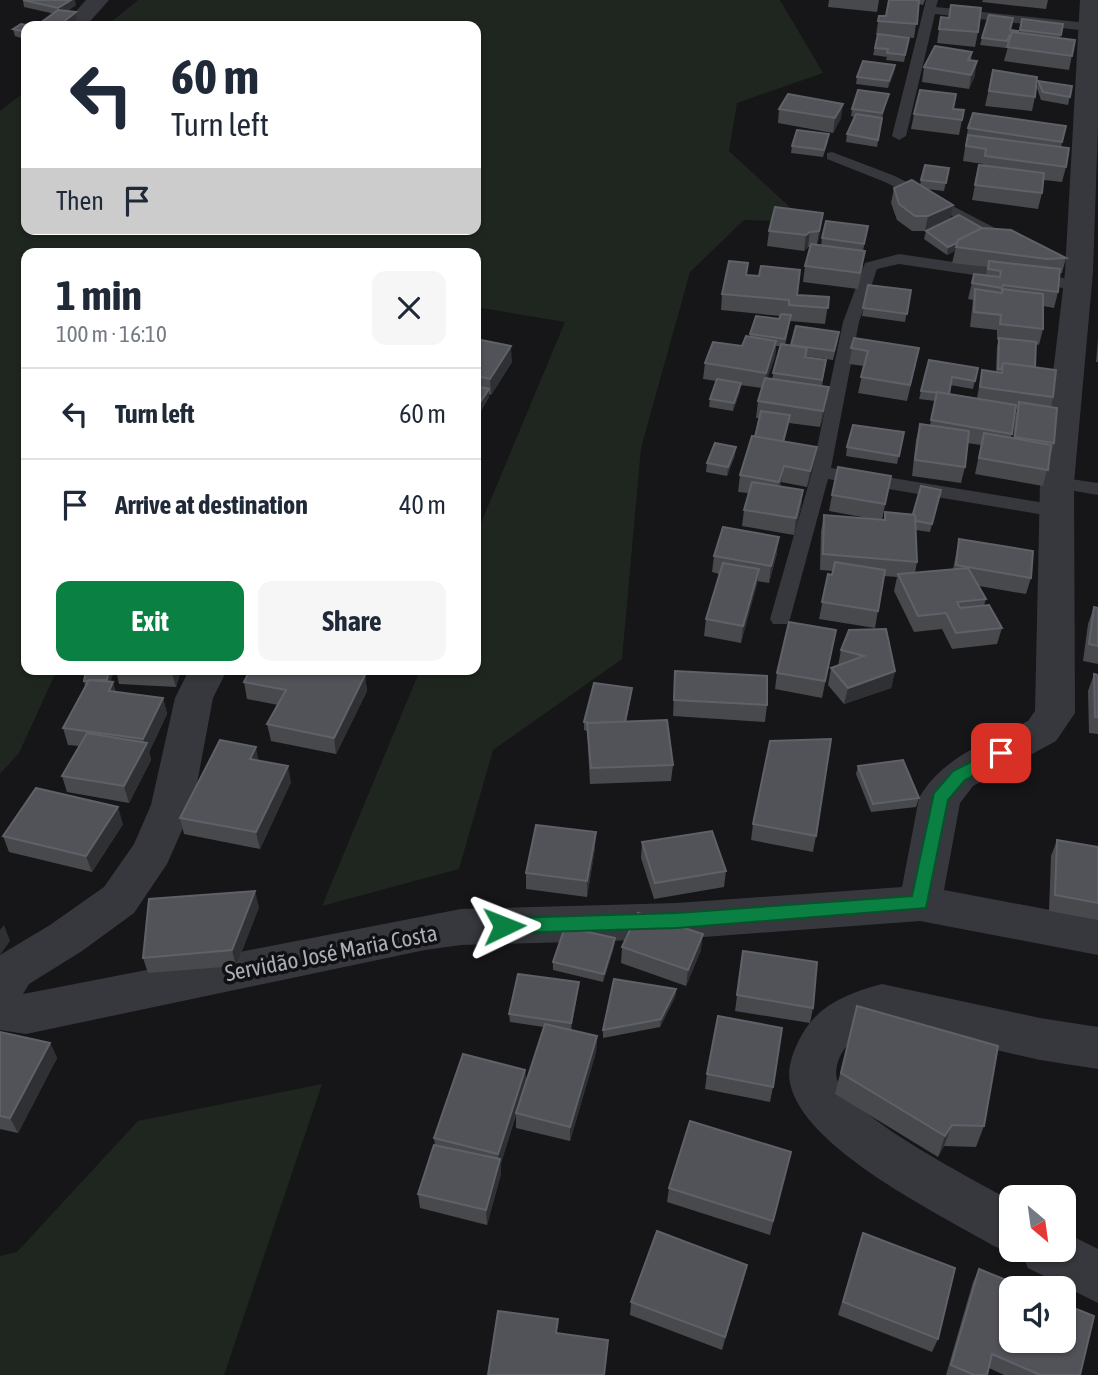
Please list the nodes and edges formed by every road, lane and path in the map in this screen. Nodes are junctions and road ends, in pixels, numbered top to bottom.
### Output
1 (99, 0) edge
2 (931, 5) edge
3 (1089, 14) edge
4 (79, 21) edge
5 (899, 136) dead end
6 (832, 156) dead end
7 (1029, 249) edge
8 (1074, 274) junction
9 (821, 472) junction
10 (1098, 489) edge
11 (1057, 497) junction
12 (780, 619) dead end
13 (206, 675) edge
14 (920, 902) junction
15 (1098, 937) edge
16 (0, 990) edge
17 (0, 1004) edge
18 (1098, 1048) edge
19 (999, 1221) edge
20 (1069, 1262) edge
21 (1098, 1277) edge

1 - 4 street
2 - 3 lane
2 - 5 lane
3 - 8 street
6 - 7 lane
8 - 9 lane
8 - 11 street
9 - 11 lane
9 - 12 lane
10 - 11 lane
11 - 14 street
13 - 16 street
14 - 15 street, Servidão José Maria Costa
14 - 17 street, Servidão José Maria Costa
18 - 19 street
20 - 21 street

